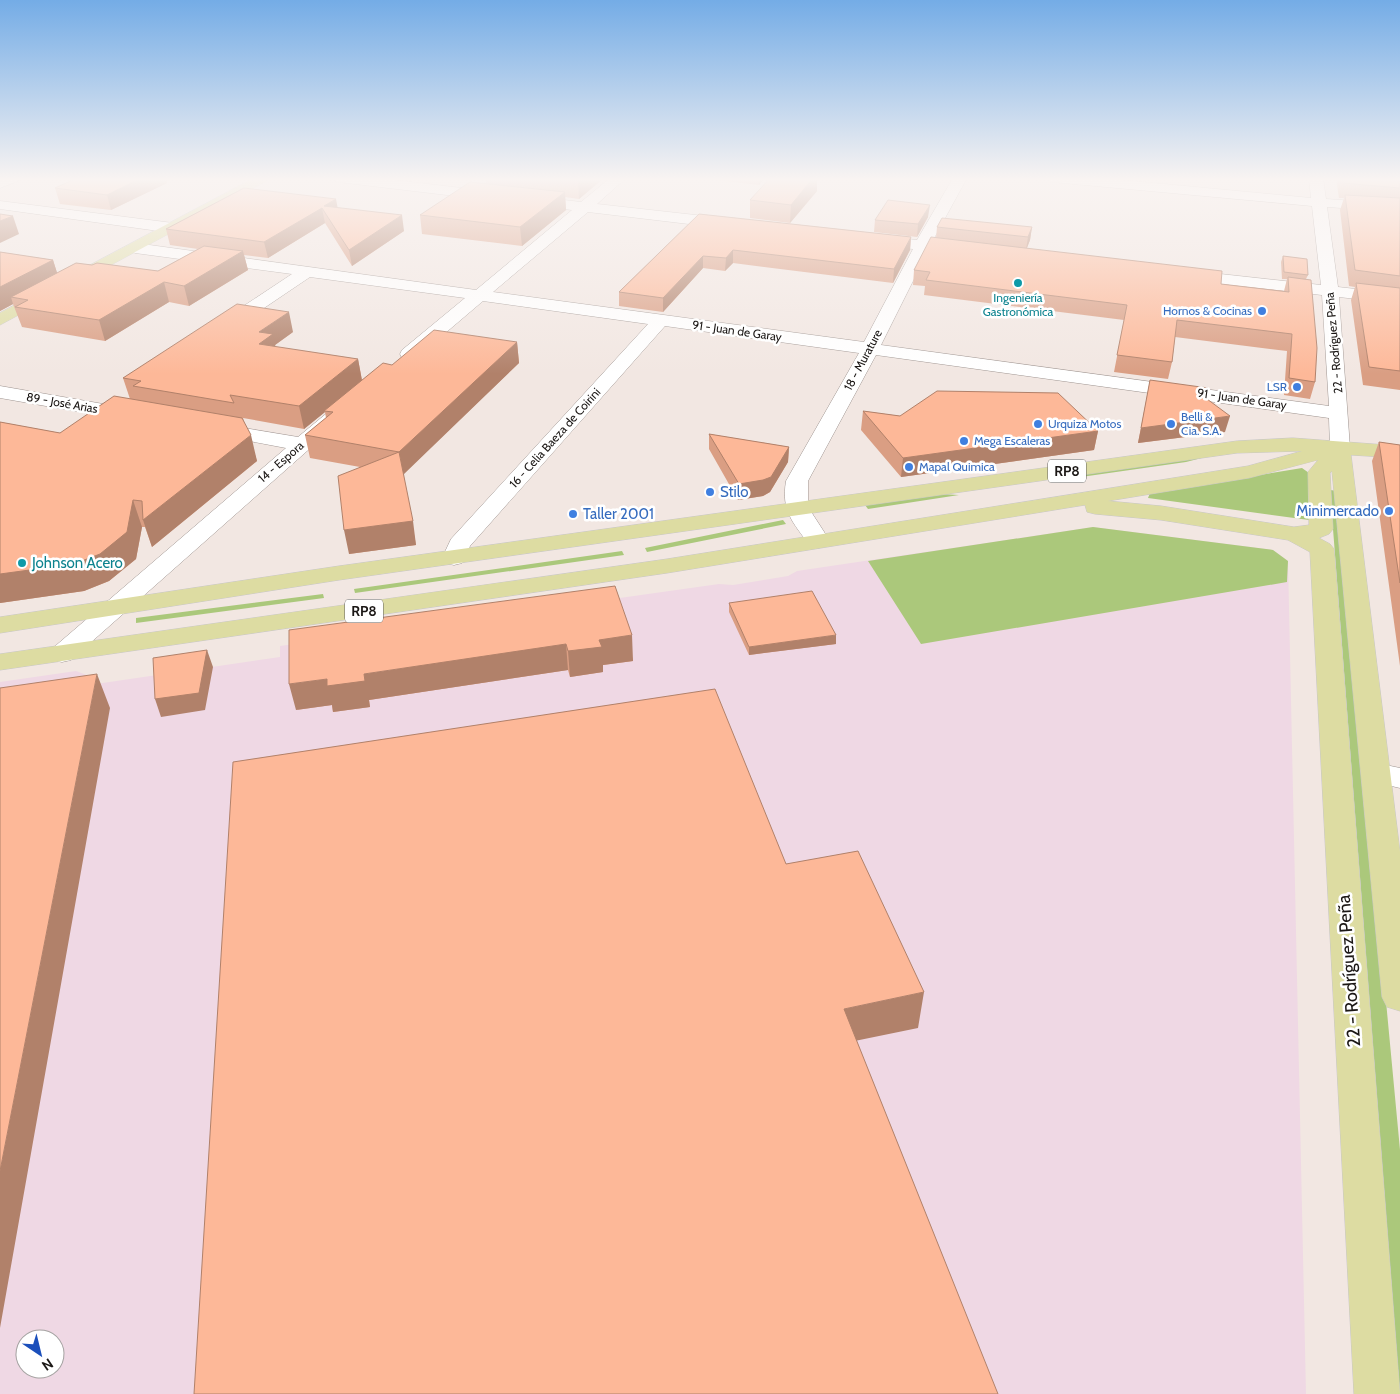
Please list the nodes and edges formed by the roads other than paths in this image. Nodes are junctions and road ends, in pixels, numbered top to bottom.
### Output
1 (144, 243) edge
2 (543, 243) edge
3 (897, 243) edge
4 (924, 243) edge
5 (1324, 243) edge
6 (922, 246) junction
7 (135, 248) junction
8 (983, 252) edge
9 (306, 272) junction
10 (1171, 274) edge
11 (1330, 292) junction
12 (480, 295) junction
13 (1400, 299) edge
14 (0, 320) edge
15 (660, 321) junction
16 (207, 338) edge
17 (870, 349) junction
18 (398, 363) edge
19 (0, 392) edge
20 (124, 393) dead end
21 (346, 407) edge
22 (99, 409) junction
23 (1340, 413) junction
24 (147, 417) edge
25 (195, 426) edge
26 (301, 444) junction
27 (1340, 448) junction
28 (1400, 452) edge
29 (1058, 503) junction
30 (796, 510) junction
31 (1312, 537) junction
32 (818, 541) junction
33 (454, 558) junction
34 (114, 606) junction
35 (0, 626) edge
36 (62, 654) junction
37 (0, 662) edge
38 (1388, 775) edge
39 (1400, 997) edge
40 (1377, 1394) edge

1 - 7 main road
2 - 12 street
3 - 6 street
4 - 6 street, 18 - Murature
5 - 11 street, 22 - Rodríguez Peña
6 - 8 street
6 - 17 street, 18 - Murature
7 - 9 street, 91 - Juan de Garay
7 - 14 main road
9 - 12 street, 91 - Juan de Garay
9 - 16 street
10 - 11 street
11 - 13 street
11 - 23 street, 22 - Rodríguez Peña
12 - 15 street, 91 - Juan de Garay
12 - 18 street
15 - 17 street, 91 - Juan de Garay
15 - 33 street, 16 - Celia Baeza de Coirini
17 - 23 street, 91 - Juan de Garay
17 - 30 street, 18 - Murature
19 - 22 street, 89 - José Arias
20 - 22 street
21 - 26 street, 14 - Espora
22 - 24 street, 89 - José Arias
23 - 27 street, 22 - Rodríguez Peña
25 - 26 street
26 - 34 street, 14 - Espora
27 - 28 main road, RP8
27 - 29 main road
27 - 30 main road, RP8
27 - 31 main road, 22 - Rodríguez Peña
27 - 38 main road, 22 - Rodríguez Peña
29 - 31 main road
29 - 32 main road, RP8
30 - 32 street
30 - 33 main road, RP8
31 - 40 main road, 22 - Rodríguez Peña
32 - 36 main road, RP8
33 - 34 main road, RP8
34 - 35 main road, RP8
34 - 36 street, 14 - Espora
36 - 37 main road, RP8
38 - 39 main road, 22 - Rodríguez Peña

